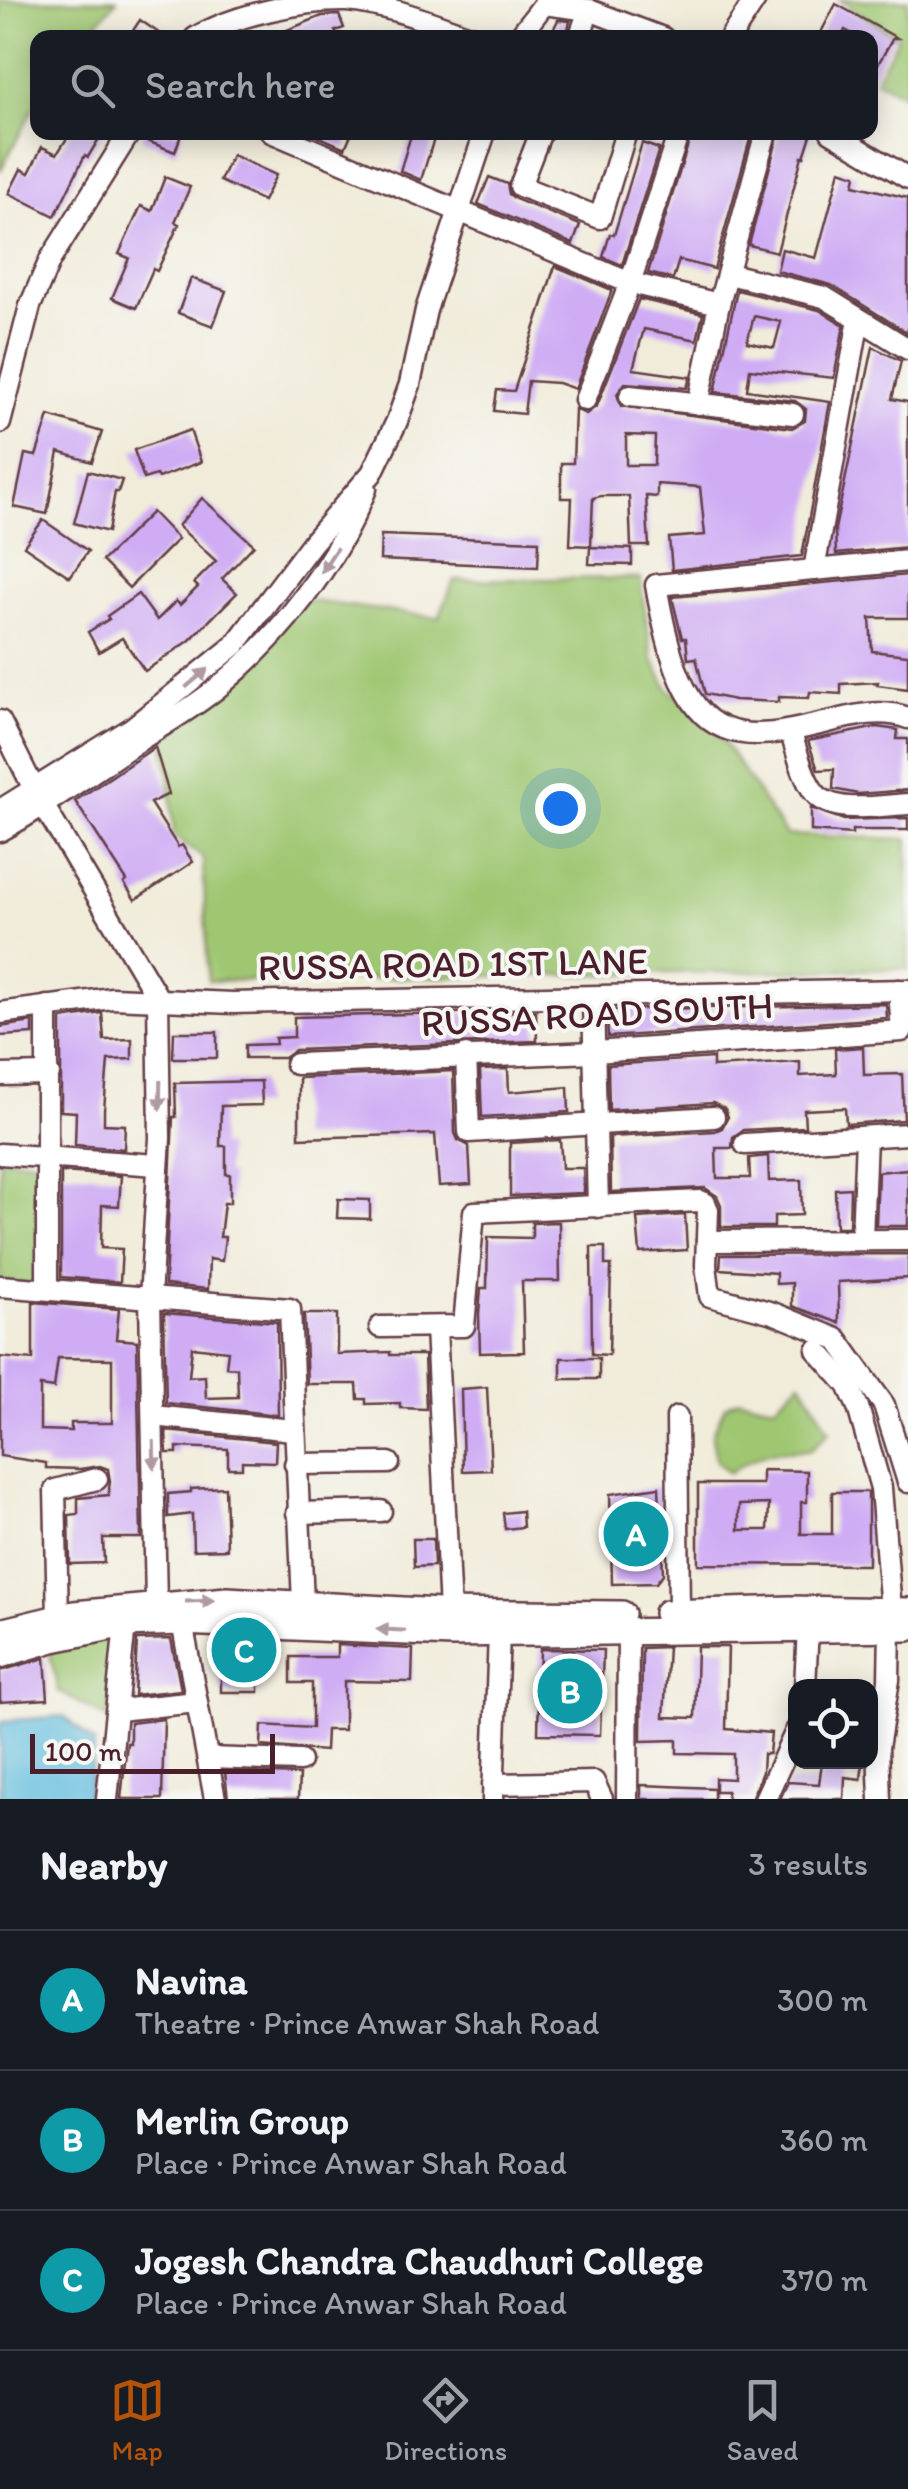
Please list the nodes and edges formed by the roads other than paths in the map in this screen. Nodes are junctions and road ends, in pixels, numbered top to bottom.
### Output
1 (755, 0) edge
2 (543, 2) edge
3 (588, 10) junction
4 (211, 30) edge
5 (452, 30) edge
6 (524, 30) edge
7 (582, 30) edge
8 (641, 30) edge
9 (735, 30) edge
10 (125, 140) edge
11 (290, 140) edge
12 (482, 140) edge
13 (538, 140) edge
14 (624, 140) edge
15 (675, 140) edge
16 (764, 140) edge
17 (844, 140) edge
18 (908, 178) edge
19 (457, 212) junction
20 (729, 274) junction
21 (630, 282) junction
22 (720, 304) junction
23 (860, 319) junction
24 (908, 350) edge
25 (630, 396) dead end
26 (585, 400) dead end
27 (698, 404) junction
28 (792, 414) dead end
29 (0, 423) edge
30 (908, 561) edge
31 (814, 570) junction
32 (908, 718) edge
33 (0, 721) edge
34 (790, 731) junction
35 (40, 798) junction
36 (908, 804) edge
37 (0, 810) edge
38 (0, 832) edge
39 (903, 990) edge
40 (158, 998) junction
41 (593, 998) junction
42 (47, 1006) junction
43 (0, 1013) edge
44 (594, 1052) junction
45 (466, 1056) junction
46 (296, 1064) dead end
47 (0, 1074) edge
48 (49, 1074) junction
49 (714, 1117) dead end
50 (595, 1125) junction
51 (908, 1134) edge
52 (866, 1136) junction
53 (745, 1144) dead end
54 (0, 1154) edge
55 (48, 1156) junction
56 (158, 1165) junction
57 (598, 1207) junction
58 (862, 1238) junction
59 (908, 1240) edge
60 (707, 1241) junction
61 (0, 1286) edge
62 (47, 1289) junction
63 (150, 1298) junction
64 (380, 1327) dead end
65 (436, 1328) junction
66 (816, 1350) dead end
67 (153, 1416) junction
68 (678, 1416) dead end
69 (293, 1430) junction
70 (388, 1463) dead end
71 (295, 1464) junction
72 (98, 1479) dead end
73 (908, 1482) edge
74 (381, 1510) dead end
75 (297, 1513) junction
76 (303, 1602) junction
77 (156, 1606) junction
78 (680, 1612) junction
79 (58, 1618) junction
80 (444, 1619) junction
81 (899, 1619) edge
82 (182, 1622) junction
83 (124, 1624) junction
84 (808, 1628) junction
85 (628, 1630) junction
86 (0, 1632) edge
87 (499, 1634) junction
88 (0, 1655) edge
89 (804, 1679) edge
90 (197, 1702) junction
91 (118, 1710) junction
92 (788, 1749) edge
93 (208, 1758) junction
94 (300, 1761) dead end
95 (493, 1791) edge
96 (107, 1799) edge
97 (215, 1799) edge
98 (602, 1799) edge
99 (627, 1799) edge
100 (765, 1799) edge
101 (880, 1799) edge

1 - 9 street
2 - 3 street
2 - 6 street
3 - 7 street
3 - 8 street
4 - 5 street
10 - 29 street
11 - 19 street
12 - 19 street
13 - 14 street
15 - 21 street
16 - 20 street
17 - 18 street
19 - 21 street
19 - 35 street
20 - 22 street
20 - 23 street
21 - 22 street
21 - 26 street
22 - 27 street
23 - 24 street
23 - 31 street
25 - 27 street
27 - 28 street
30 - 31 street
31 - 34 street
32 - 34 street
33 - 35 street
34 - 36 street
35 - 37 street
35 - 38 street
35 - 40 street
39 - 41 street, RUSSA ROAD 1ST LANE
39 - 44 street, RUSSA ROAD SOUTH
40 - 41 street, RUSSA ROAD 1ST LANE
40 - 42 street, RUSSA ROAD 1ST LANE
40 -> 56 street
41 - 44 street
42 - 43 street, RUSSA ROAD 1ST LANE
42 - 48 street
44 - 45 street, RUSSA ROAD SOUTH
44 - 50 street
45 - 46 street, RUSSA ROAD SOUTH
45 - 50 street
47 - 48 street
48 - 55 street
49 - 50 street
50 - 57 street
51 - 52 street
52 - 53 street
52 - 58 street
54 - 55 street
55 - 56 street
55 - 62 street
56 - 63 street
57 - 60 street
57 - 65 street
58 - 59 street
58 - 60 street
60 - 73 street
61 - 62 street
62 - 63 street
63 - 67 street
63 - 69 street
64 - 65 street
65 - 80 street
66 - 81 street
67 - 69 street
67 -> 77 street
68 - 78 street
69 - 71 street
70 - 71 street
71 - 75 street
72 - 79 street
74 - 75 street
75 - 76 street
77 -> 76 main road
76 - 80 main road
77 - 79 main road
78 - 80 main road
78 - 81 main road
79 - 86 main road
80 -> 82 main road
80 - 87 main road
81 - 84 main road
81 - 101 street
82 - 83 main road
82 - 90 street
83 - 88 main road
83 - 91 street
84 - 85 main road
84 - 89 street
85 - 87 main road
85 - 99 street
87 - 95 street
90 - 91 street
90 - 93 street
91 - 96 street
92 - 100 street
93 - 94 street
93 - 97 street
95 - 98 street

